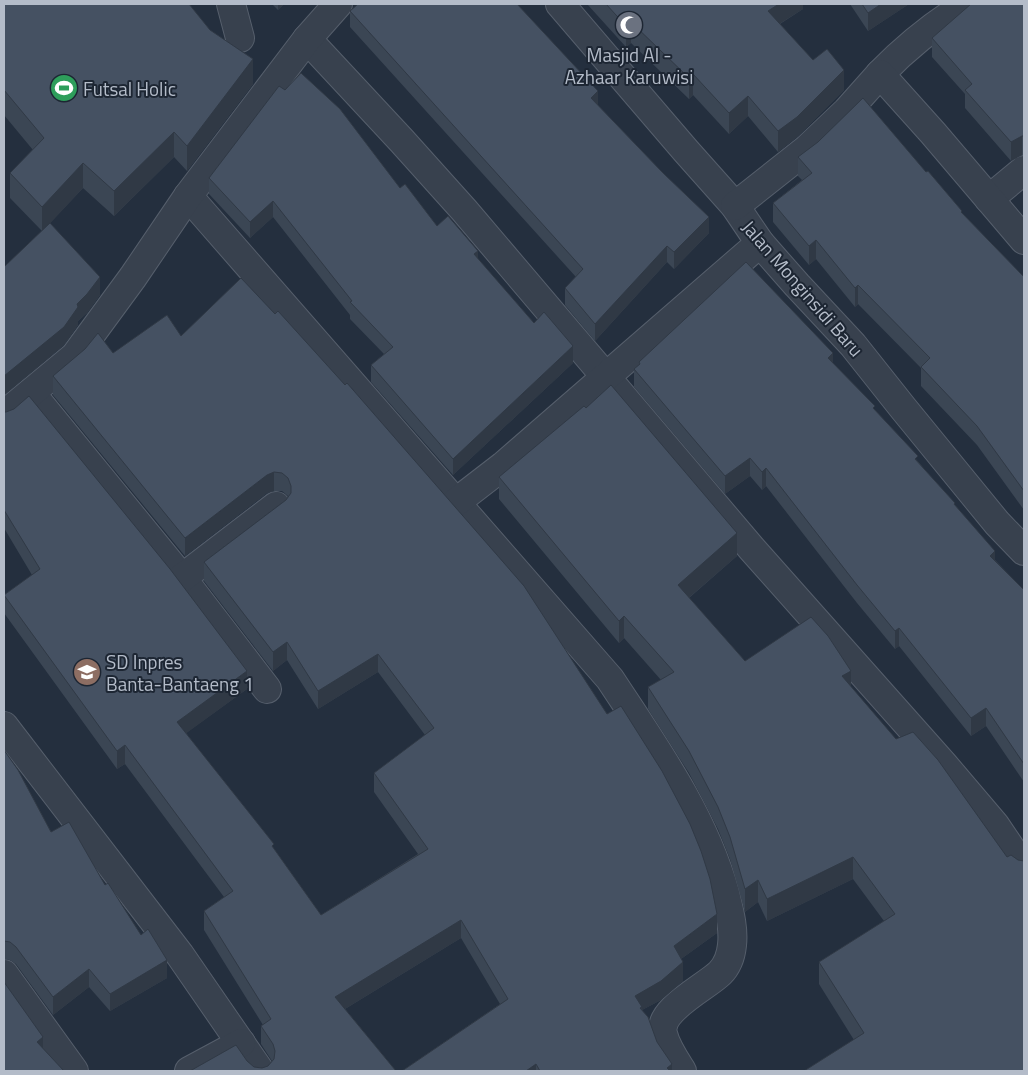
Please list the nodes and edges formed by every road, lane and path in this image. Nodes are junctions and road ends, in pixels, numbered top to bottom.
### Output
1 (231, 4) edge
2 (338, 4) edge
3 (560, 4) edge
4 (967, 4) edge
5 (240, 38) dead end
6 (307, 39) junction
7 (880, 74) junction
8 (1024, 170) edge
9 (188, 196) junction
10 (989, 199) junction
11 (735, 206) junction
12 (1024, 240) edge
13 (760, 243) junction
14 (606, 376) junction
15 (32, 394) junction
16 (4, 415) edge
17 (455, 503) junction
18 (276, 506) edge
19 (1024, 551) edge
20 (182, 578) junction
21 (267, 689) dead end
22 (4, 726) edge
23 (1024, 868) edge
24 (4, 974) edge
25 (241, 1043) junction
26 (74, 1071) edge
27 (189, 1071) edge
28 (260, 1071) edge
29 (682, 1071) edge

1 - 5 street
2 - 6 street
3 - 11 street, Jalan Monginsidi Baru
4 - 7 street
6 - 9 street
6 - 14 street
7 - 10 street
7 - 11 street
8 - 10 street
9 - 15 street
9 - 17 street
10 - 12 street
11 - 13 street, Jalan Monginsidi Baru
13 - 14 street
13 - 19 street, Jalan Monginsidi Baru
14 - 17 street
14 - 23 street
15 - 16 street
15 - 20 street
17 - 29 street
18 - 20 street
20 - 21 street
22 - 25 street
24 - 26 street
25 - 27 street
25 - 28 street

